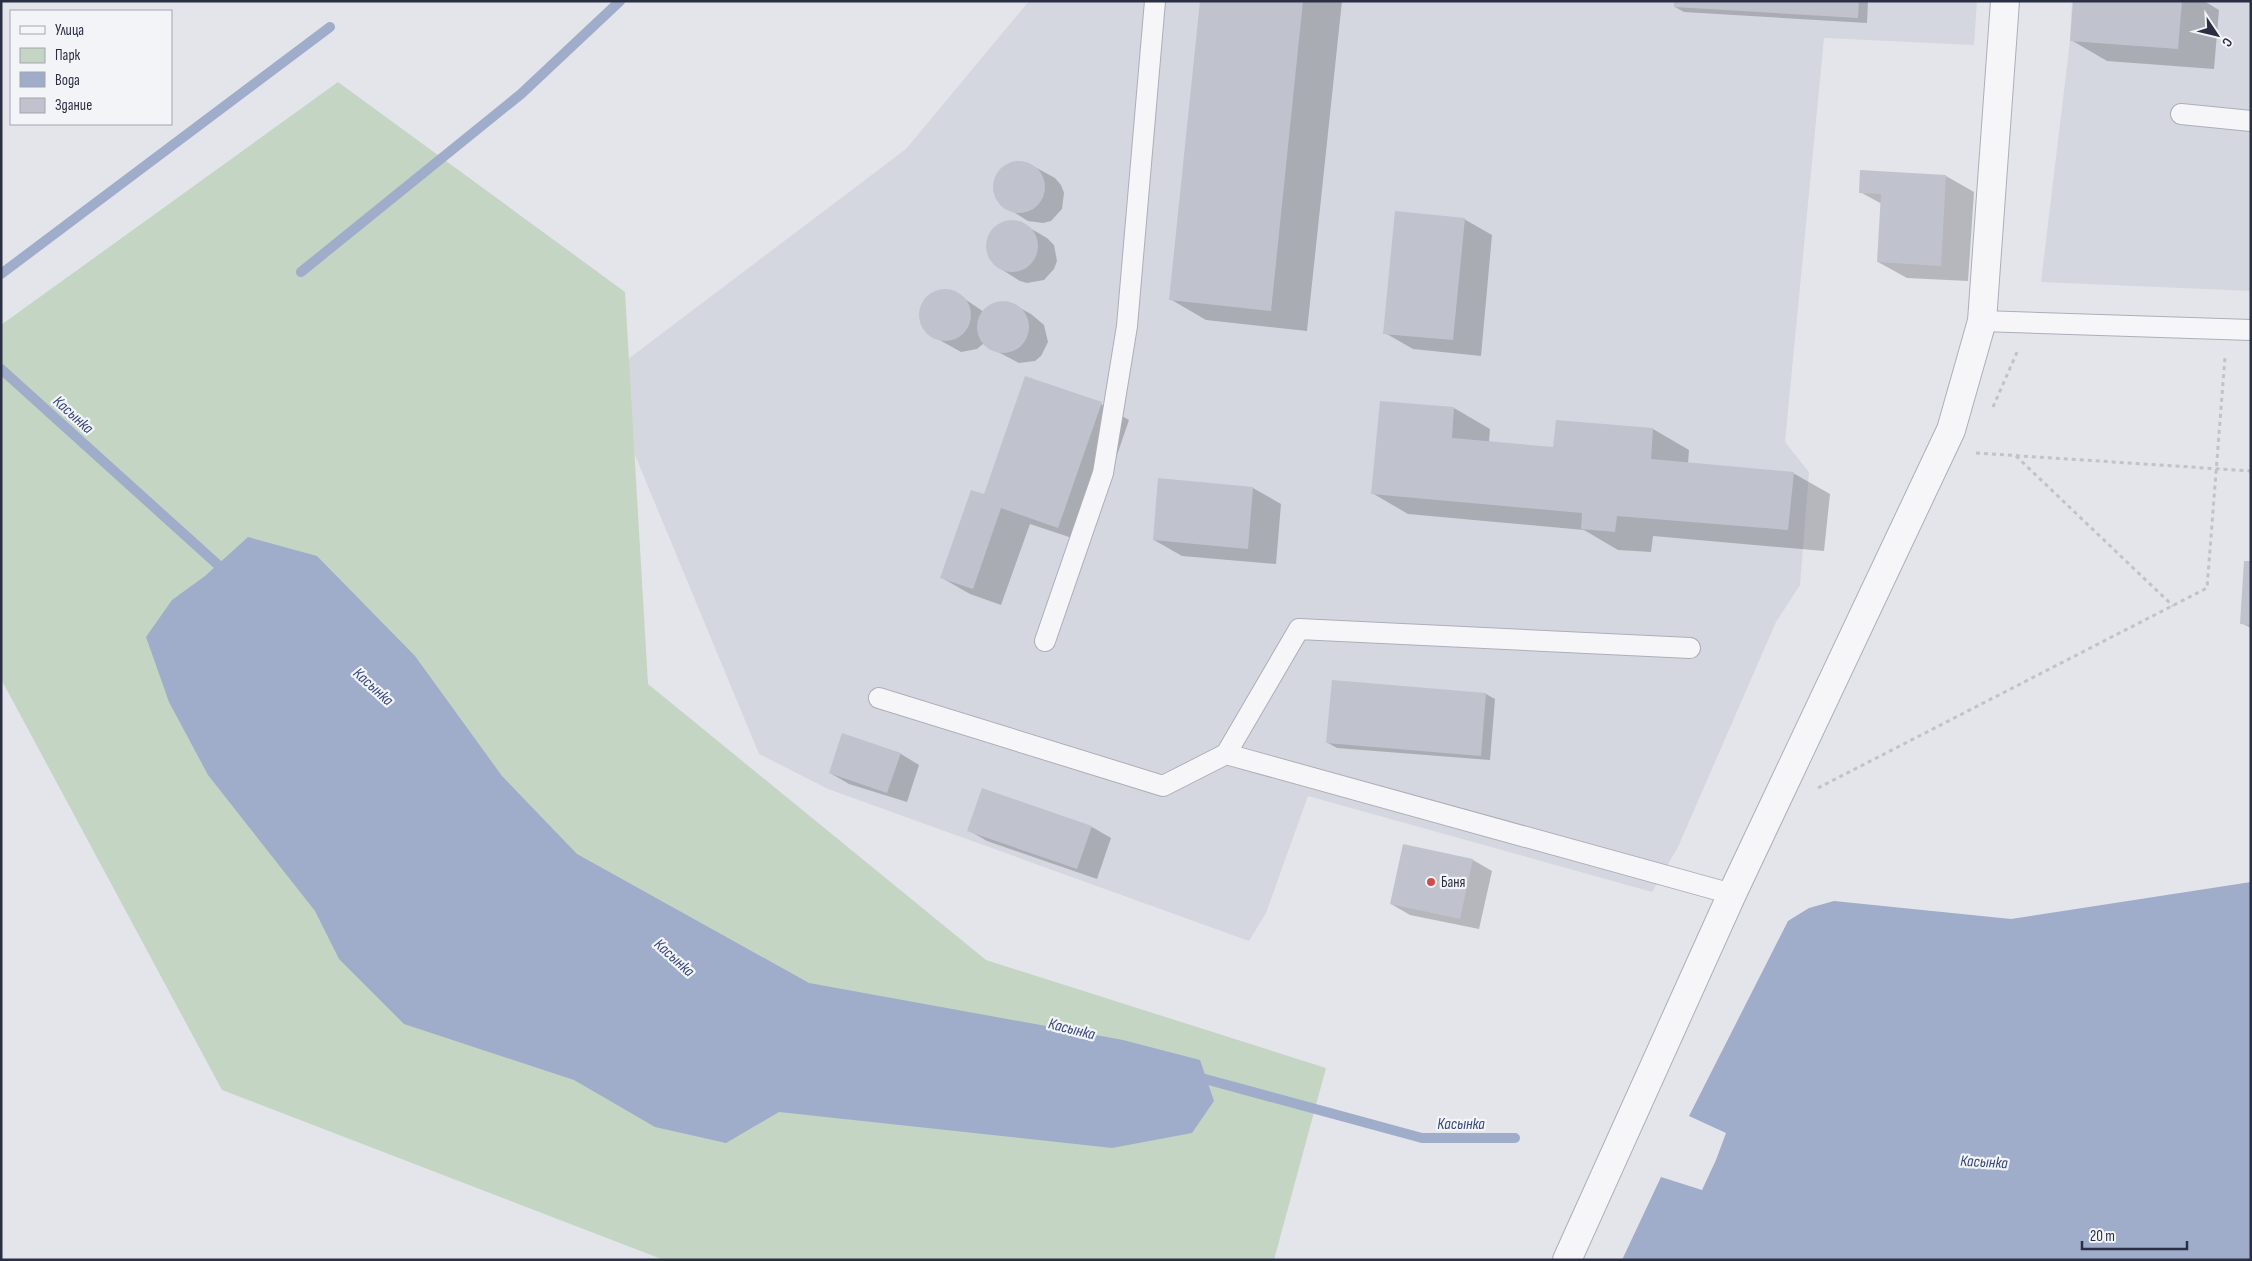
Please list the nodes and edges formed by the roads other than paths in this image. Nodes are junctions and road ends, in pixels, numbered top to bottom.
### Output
1 (1154, 1) edge
2 (2005, 1) edge
3 (2181, 114) dead end
4 (2251, 121) edge
5 (1982, 321) junction
6 (2251, 330) edge
7 (1045, 641) dead end
8 (1690, 648) dead end
9 (879, 698) dead end
10 (1226, 754) junction
11 (1732, 894) junction
12 (1567, 1260) edge

1 - 7 lane
2 - 5 street
3 - 4 lane
5 - 6 lane
5 - 11 street
8 - 10 lane
9 - 10 lane
10 - 11 lane
11 - 12 street

